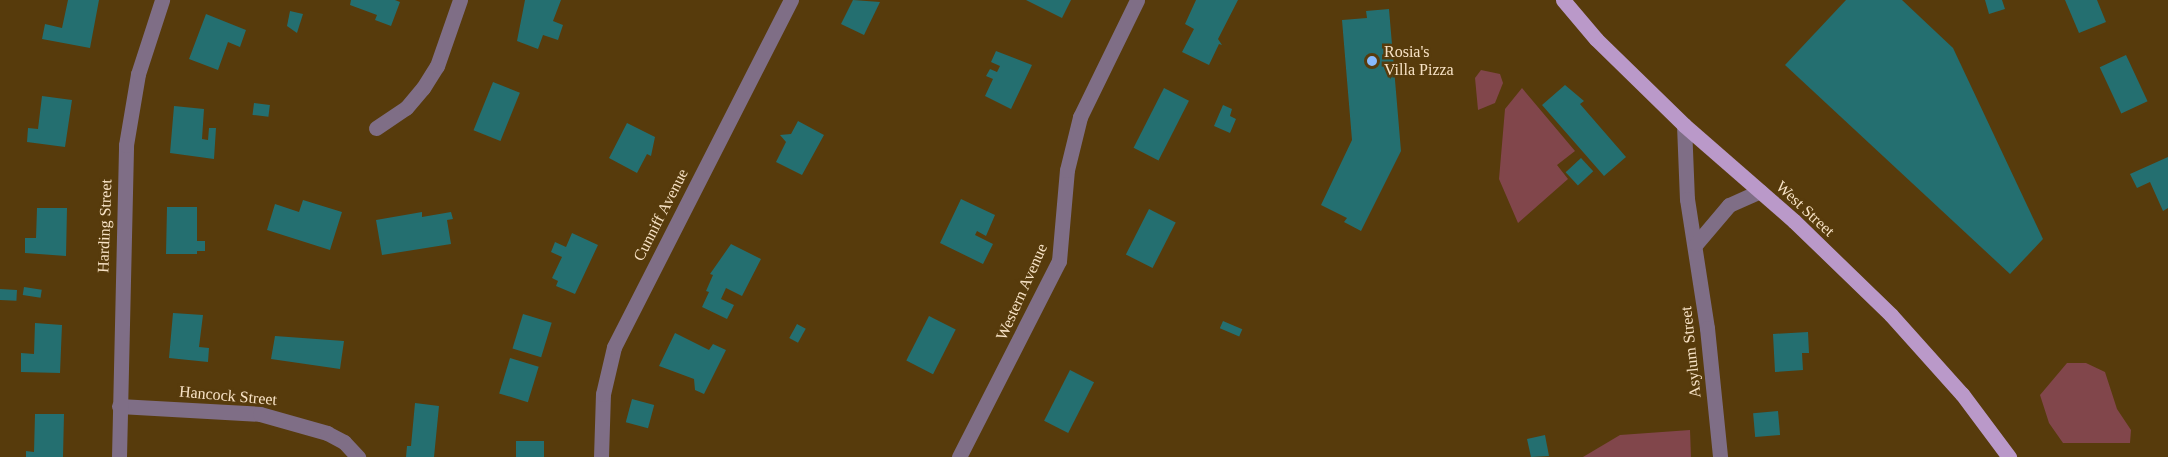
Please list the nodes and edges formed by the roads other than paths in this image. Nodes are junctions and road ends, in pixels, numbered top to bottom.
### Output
1 (162, 0) edge
2 (460, 0) edge
3 (791, 0) edge
4 (1137, 0) edge
5 (1563, 0) edge
6 (1684, 124) junction
7 (376, 128) dead end
8 (1760, 191) junction
9 (1696, 244) junction
10 (119, 406) junction
11 (119, 457) edge
12 (358, 457) edge
13 (601, 457) edge
14 (959, 457) edge
15 (1720, 457) edge
16 (2009, 457) edge

1 - 10 street, Harding Street
2 - 7 street
3 - 13 street, Cunniff Avenue
4 - 14 street, Western Avenue
5 - 6 main road, West Street
6 - 8 main road, West Street
6 - 9 street, Asylum Street
8 - 9 street
8 - 16 main road, West Street
9 - 15 street, Asylum Street
10 - 11 street, Harding Street
10 - 12 street, Hancock Street

